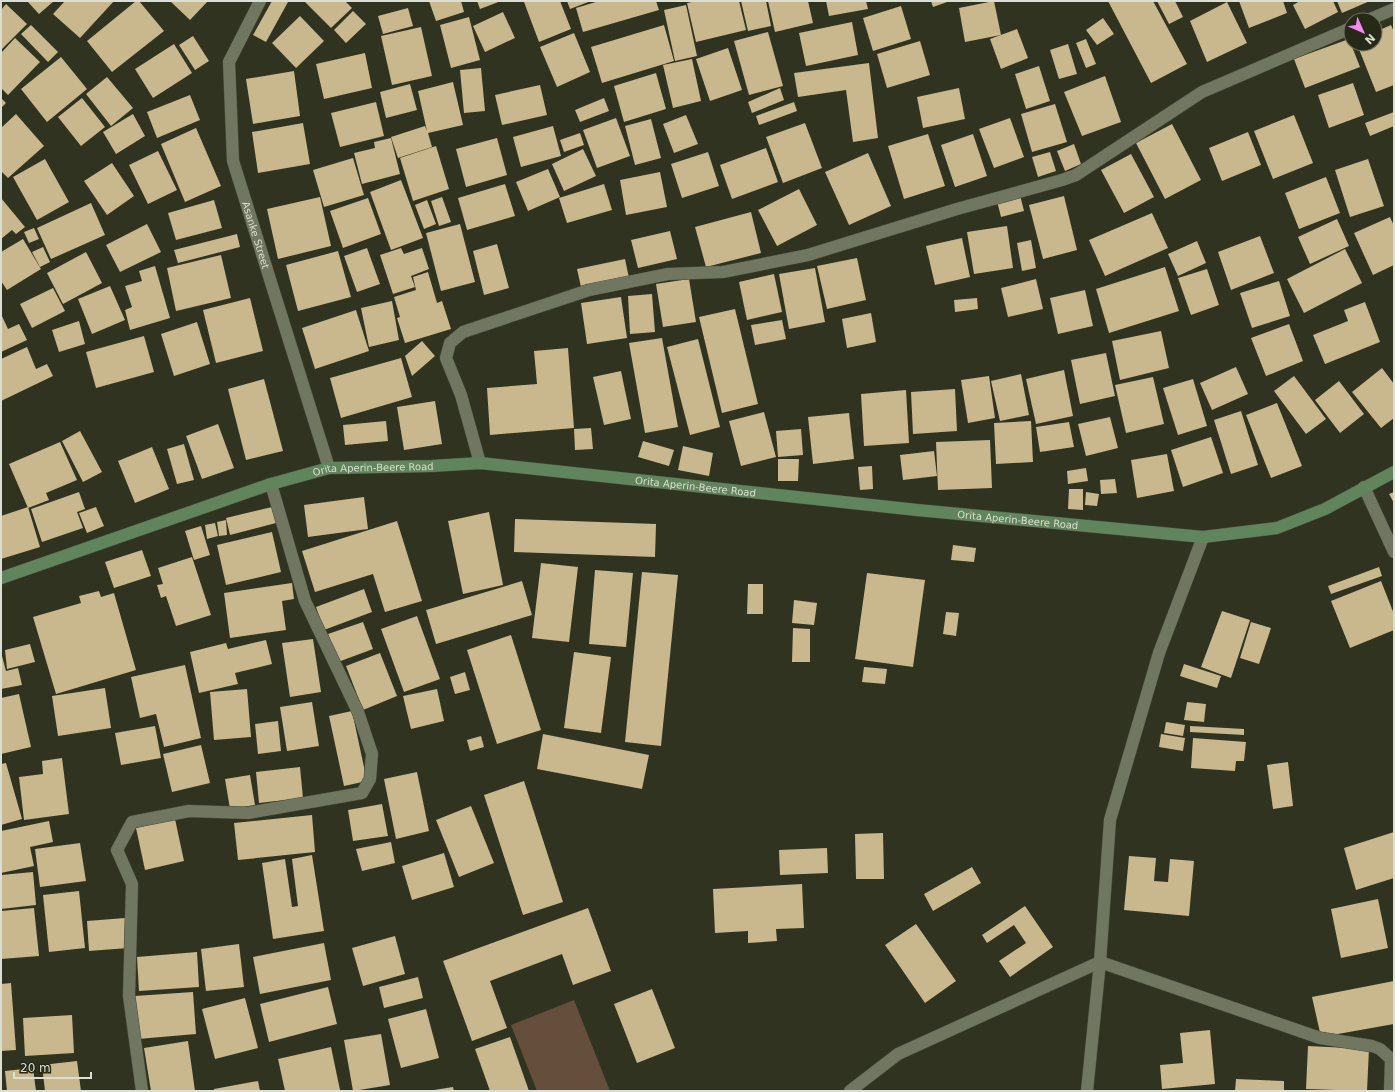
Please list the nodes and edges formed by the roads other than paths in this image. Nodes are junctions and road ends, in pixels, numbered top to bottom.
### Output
1 (260, 1) edge
2 (1394, 9) edge
3 (1383, 14) edge
4 (1343, 31) edge
5 (480, 463) junction
6 (330, 468) junction
7 (1394, 472) edge
8 (271, 484) junction
9 (1364, 487) junction
10 (1203, 537) junction
11 (1394, 552) edge
12 (1, 578) edge
13 (1100, 962) junction
14 (142, 1091) edge
15 (850, 1091) edge
16 (1087, 1091) edge
17 (1390, 1091) edge

1 - 6 street, Asanke Street
2 - 3 street
4 - 5 street
5 - 6 main road, Orita Aperin-Beere Road
5 - 10 main road, Orita Aperin-Beere Road
6 - 8 main road, Orita Aperin-Beere Road
7 - 9 main road, Orita Aperin-Beere Road
8 - 12 main road, Orita Aperin-Beere Road
8 - 14 street
9 - 10 main road, Orita Aperin-Beere Road
9 - 11 street
10 - 13 street
13 - 15 street
13 - 16 street
13 - 17 street

